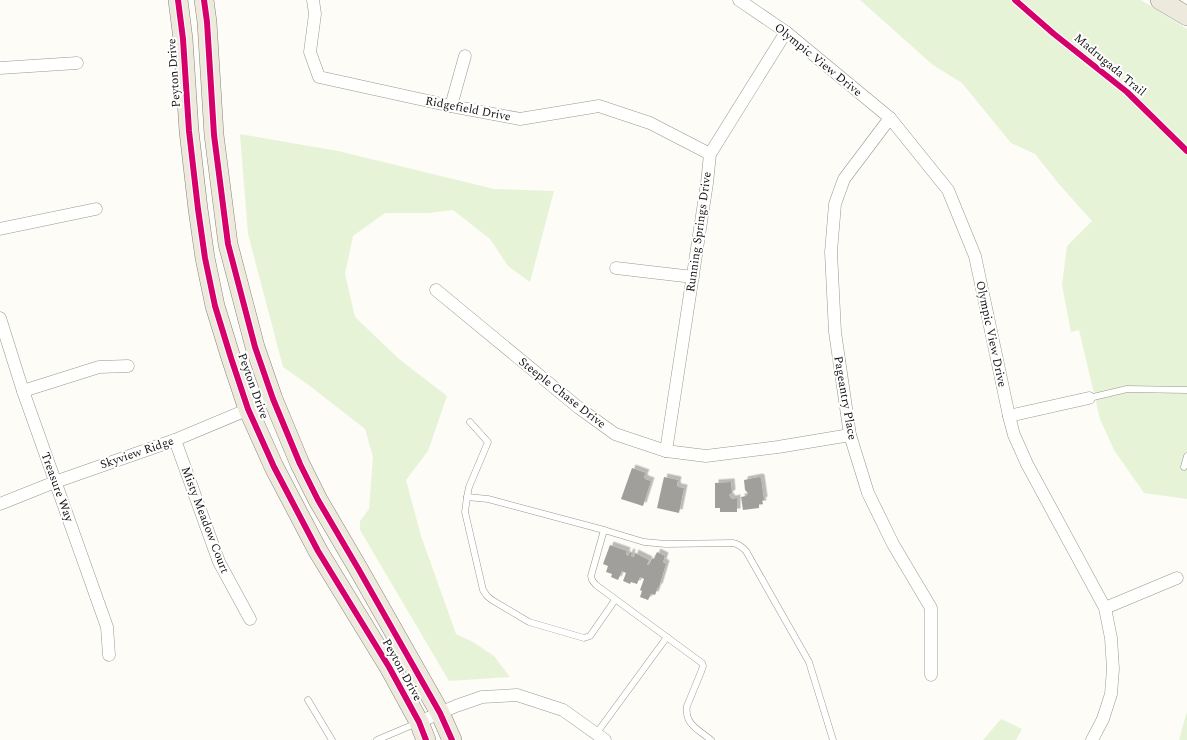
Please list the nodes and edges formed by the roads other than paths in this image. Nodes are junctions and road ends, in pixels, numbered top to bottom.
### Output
1 (178, 0) edge
2 (204, 0) edge
3 (313, 0) edge
4 (739, 0) edge
5 (1160, 0) edge
6 (1187, 16) edge
7 (786, 32) junction
8 (466, 56) dead end
9 (77, 63) dead end
10 (0, 68) edge
11 (451, 106) junction
12 (890, 118) junction
13 (710, 154) junction
14 (96, 209) dead end
15 (0, 228) edge
16 (616, 268) dead end
17 (693, 277) junction
18 (436, 290) dead end
19 (0, 318) edge
20 (128, 366) dead end
21 (1187, 390) edge
22 (23, 391) junction
23 (1089, 398) joint
24 (273, 399) junction
25 (248, 409) junction
26 (1009, 416) junction
27 (470, 422) dead end
28 (850, 435) junction
29 (175, 440) junction
30 (666, 451) junction
31 (1187, 456) edge
32 (1184, 467) dead end
33 (55, 482) junction
34 (467, 497) junction
35 (0, 504) edge
36 (604, 530) junction
37 (1177, 578) dead end
38 (615, 600) junction
39 (1105, 608) junction
40 (250, 619) dead end
41 (667, 637) junction
42 (109, 655) dead end
43 (931, 675) dead end
44 (308, 700) dead end
45 (440, 713) junction
46 (419, 722) junction
47 (601, 737) edge
48 (332, 740) edge
49 (377, 740) edge
50 (426, 740) edge
51 (452, 740) edge
52 (711, 740) edge
53 (833, 740) edge
54 (1092, 740) edge

1 - 25 main road, Peyton Drive
2 - 24 main road, Peyton Drive
3 - 11 street, Ridgefield Drive
4 - 7 street, Olympic View Drive
5 - 6 main road
7 - 12 street, Olympic View Drive
7 - 13 street, Running Springs Drive
8 - 11 street
9 - 10 street
11 - 13 street, Ridgefield Drive
12 - 26 street, Olympic View Drive
12 - 28 street, Pageantry Place
13 - 17 street, Running Springs Drive
14 - 15 street
16 - 17 street
17 - 30 street, Running Springs Drive
18 - 30 street, Steeple Chase Drive
19 - 22 street, Treasure Way
20 - 22 street
21 - 23 lane
22 - 33 street, Treasure Way
23 - 26 street
24 - 25 street, Skyview Ridge
24 - 45 main road, Peyton Drive
25 - 29 street, Skyview Ridge
25 - 46 main road, Peyton Drive
26 - 39 street, Olympic View Drive
27 - 34 lane
28 - 30 street, Steeple Chase Drive
28 - 43 street, Pageantry Place
29 - 33 street, Skyview Ridge
29 - 40 street, Misty Meadow Court
31 - 32 lane
33 - 35 street, Skyview Ridge
33 - 42 street, Treasure Way
34 - 36 lane
34 - 38 lane
36 - 38 lane
36 - 53 lane
37 - 39 street
38 - 41 lane
39 - 54 street, Olympic View Drive
41 - 47 lane
41 - 52 lane
44 - 48 lane
45 - 46 street
45 - 47 street
45 - 51 main road, Peyton Drive
46 - 49 lane
46 - 50 main road, Peyton Drive

